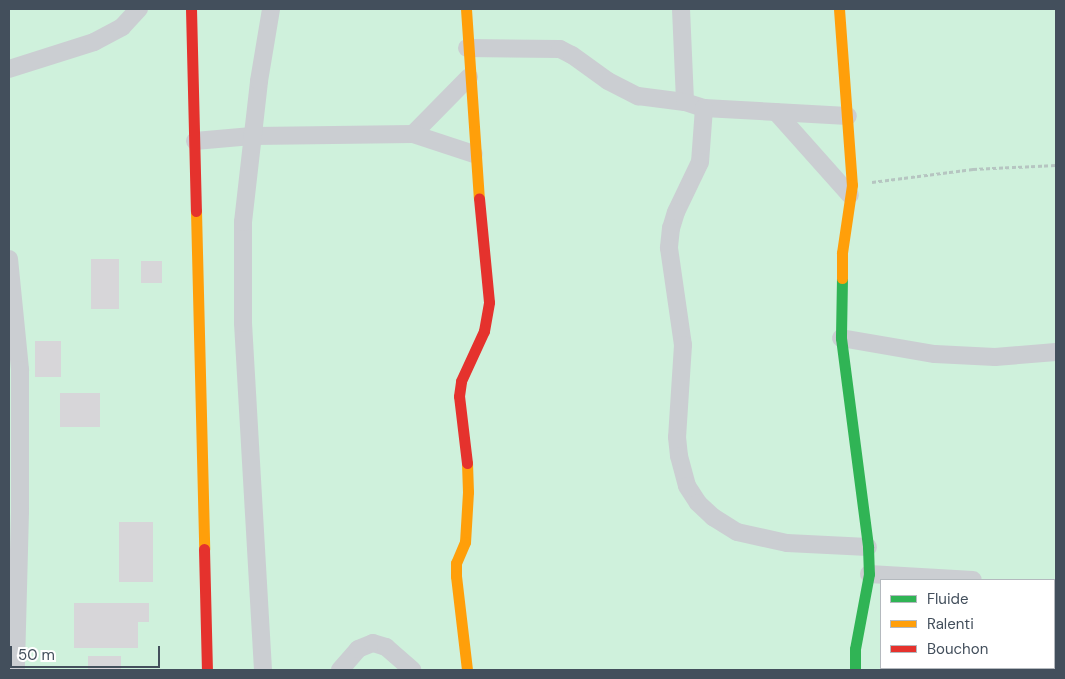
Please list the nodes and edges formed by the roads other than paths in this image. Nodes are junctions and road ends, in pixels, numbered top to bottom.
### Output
1 (139, 9) edge
2 (191, 9) edge
3 (271, 9) edge
4 (466, 9) edge
5 (681, 9) edge
6 (839, 9) edge
7 (466, 48) junction
8 (9, 69) edge
9 (469, 77) junction
10 (686, 102) junction
11 (704, 108) junction
12 (776, 112) junction
13 (848, 116) junction
14 (413, 134) junction
15 (252, 136) junction
16 (195, 141) junction
17 (474, 154) junction
18 (851, 190) junction
19 (9, 259) edge
20 (840, 338) junction
21 (1056, 352) edge
22 (868, 547) junction
23 (869, 574) junction
24 (956, 579) edge
25 (13, 601) edge
26 (16, 670) edge
27 (207, 670) edge
28 (263, 670) edge
29 (340, 670) edge
30 (412, 670) edge
31 (466, 670) edge
32 (855, 670) edge

1 - 8 street
2 - 16 street
3 - 15 street
4 - 7 street
5 - 10 street
6 - 13 street
7 - 9 street
7 - 10 street
9 - 14 street
9 - 17 street
10 - 11 street
11 - 12 street
11 - 22 street
12 - 13 street
12 - 18 street
13 - 18 street
14 - 15 street
14 - 17 street
15 - 16 street
15 - 28 street
16 - 27 street
17 - 31 street
18 - 20 street
19 - 25 street
20 - 21 street
20 - 22 street
22 - 23 street
23 - 24 street
23 - 32 street
25 - 26 street
29 - 30 street

